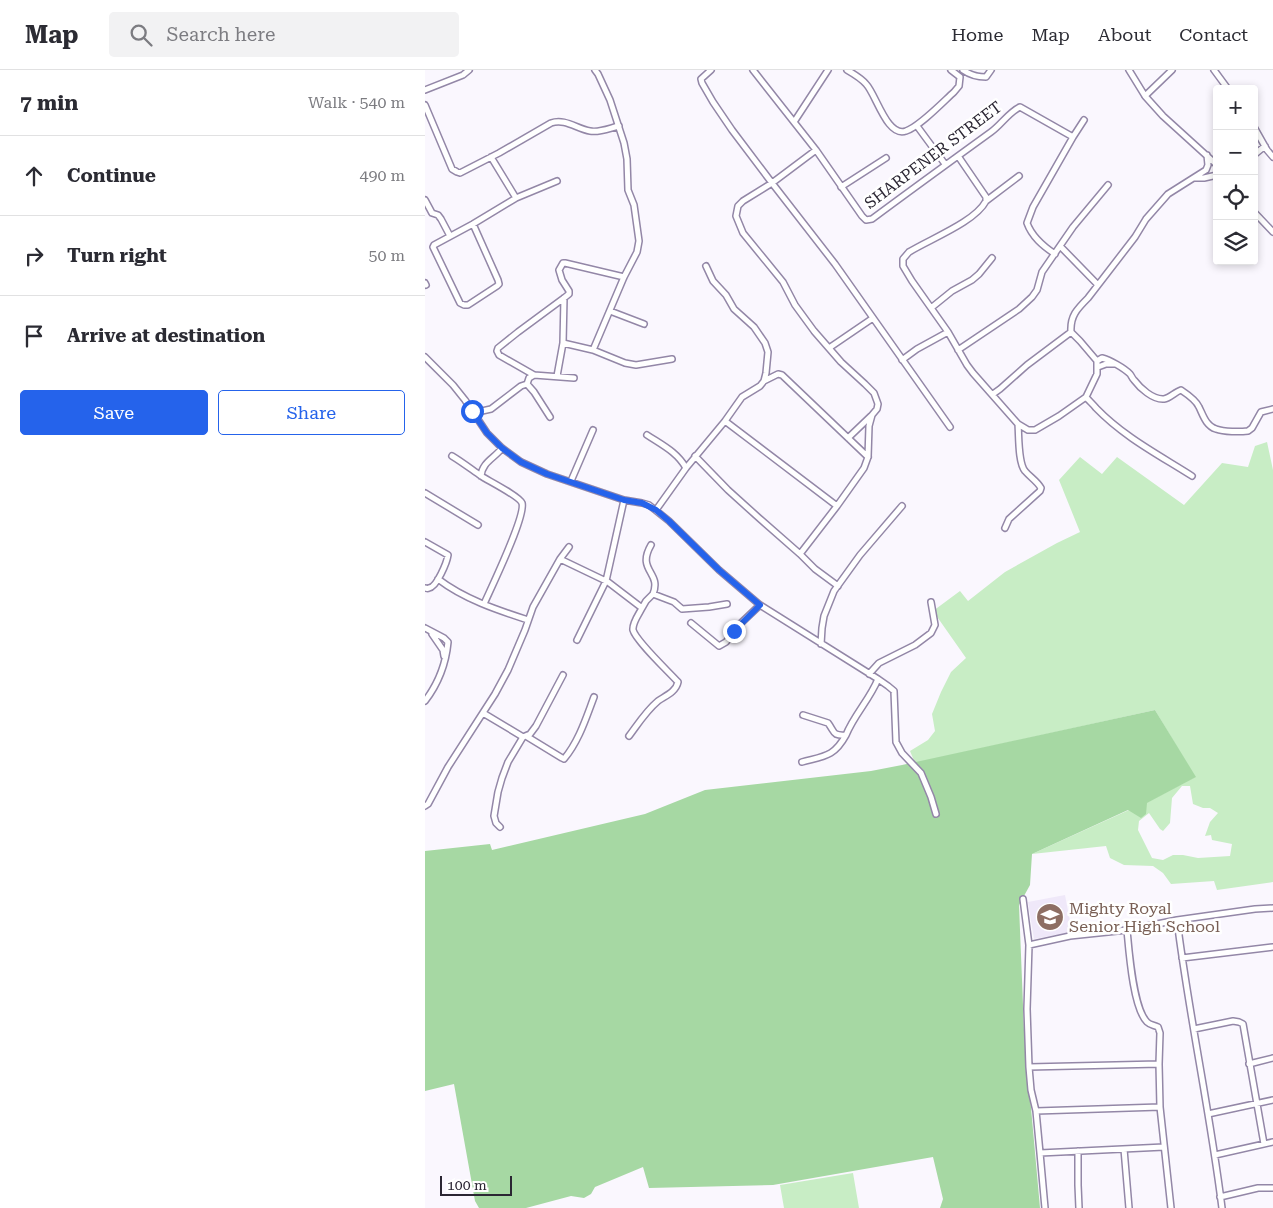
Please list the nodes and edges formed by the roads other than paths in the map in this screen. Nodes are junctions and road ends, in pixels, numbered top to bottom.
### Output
1 (469, 70) edge
2 (595, 70) edge
3 (711, 70) edge
4 (753, 70) edge
5 (828, 70) edge
6 (847, 70) edge
7 (951, 70) edge
8 (963, 70) edge
9 (991, 70) edge
10 (1129, 70) edge
11 (1172, 70) edge
12 (1214, 70) edge
13 (1225, 85) edge
14 (425, 90) edge
15 (1145, 96) junction
16 (425, 105) edge
17 (1084, 120) dead end
18 (794, 122) junction
19 (619, 126) junction
20 (917, 126) junction
21 (1256, 130) edge
22 (1073, 137) junction
23 (1265, 146) junction
24 (816, 150) junction
25 (1258, 152) edge
26 (1207, 155) junction
27 (958, 156) junction
28 (491, 157) junction
29 (886, 158) dead end
30 (1273, 158) edge
31 (1213, 162) edge
32 (945, 164) junction
33 (1019, 176) dead end
34 (1213, 176) edge
35 (1195, 178) junction
36 (557, 181) dead end
37 (772, 183) junction
38 (1108, 185) dead end
39 (841, 187) junction
40 (516, 198) junction
41 (425, 200) edge
42 (986, 201) junction
43 (432, 213) junction
44 (425, 215) edge
45 (1258, 216) edge
46 (473, 224) junction
47 (1273, 232) edge
48 (450, 236) junction
49 (1060, 246) junction
50 (1055, 254) junction
51 (992, 258) dead end
52 (706, 266) dead end
53 (624, 277) junction
54 (1098, 284) junction
55 (564, 298) junction
56 (931, 308) junction
57 (610, 311) junction
58 (873, 318) junction
59 (644, 324) dead end
60 (948, 332) junction
61 (1071, 332) junction
62 (563, 343) junction
63 (829, 348) junction
64 (593, 350) junction
65 (958, 350) junction
66 (426, 359) edge
67 (673, 359) dead end
68 (902, 360) junction
69 (1098, 364) junction
70 (534, 375) junction
71 (557, 376) junction
72 (574, 378) dead end
73 (764, 381) junction
74 (527, 384) junction
75 (993, 394) junction
76 (1086, 397) junction
77 (1273, 409) edge
78 (472, 411) junction
79 (872, 415) junction
80 (550, 417) dead end
81 (725, 421) junction
82 (1018, 424) junction
83 (950, 427) dead end
84 (593, 430) dead end
85 (647, 435) dead end
86 (848, 438) junction
87 (502, 448) junction
88 (452, 456) dead end
89 (868, 457) junction
90 (681, 459) junction
91 (693, 459) junction
92 (686, 468) junction
93 (481, 476) junction
94 (1192, 476) dead end
95 (571, 481) junction
96 (425, 493) edge
97 (624, 500) junction
98 (837, 506) junction
99 (902, 506) dead end
100 (656, 510) junction
101 (478, 525) dead end
102 (1005, 528) dead end
103 (425, 542) edge
104 (651, 545) dead end
105 (569, 547) dead end
106 (800, 554) junction
107 (560, 560) junction
108 (438, 579) junction
109 (606, 581) junction
110 (838, 586) junction
111 (425, 588) edge
112 (653, 594) junction
113 (931, 602) dead end
114 (484, 604) junction
115 (727, 604) dead end
116 (760, 605) junction
117 (642, 608) junction
118 (528, 620) junction
119 (691, 623) dead end
120 (428, 629) edge
121 (577, 640) dead end
122 (821, 644) junction
123 (869, 674) junction
124 (563, 675) dead end
125 (877, 679) junction
126 (425, 689) edge
127 (433, 690) junction
128 (594, 697) dead end
129 (425, 701) edge
130 (483, 713) junction
131 (803, 715) dead end
132 (846, 735) junction
133 (629, 736) dead end
134 (525, 737) junction
135 (802, 762) dead end
136 (425, 806) edge
137 (936, 814) dead end
138 (500, 827) dead end
139 (1023, 899) dead end
140 (1273, 908) edge
141 (1177, 920) junction
142 (1127, 930) junction
143 (1029, 945) junction
144 (1273, 947) edge
145 (1182, 958) junction
146 (1194, 1029) junction
147 (1273, 1058) edge
148 (1159, 1064) junction
149 (1249, 1064) junction
150 (1029, 1067) junction
151 (1273, 1100) edge
152 (1256, 1103) junction
153 (1160, 1107) junction
154 (1036, 1112) junction
155 (1208, 1114) junction
156 (1273, 1142) edge
157 (1263, 1144) junction
158 (1164, 1148) junction
159 (1124, 1149) junction
160 (1078, 1152) junction
161 (1040, 1153) junction
162 (1215, 1155) junction
163 (1273, 1188) edge
164 (1220, 1197) junction
165 (1045, 1208) edge
166 (1079, 1208) edge
167 (1129, 1208) edge
168 (1171, 1208) edge
169 (1222, 1208) edge

1 - 14 street
2 - 19 street
3 - 37 street
4 - 18 street, SHARPENER STREET
5 - 18 street
6 - 20 street
7 - 20 street
8 - 9 street
10 - 15 street
11 - 15 street
12 - 13 street
15 - 26 street
16 - 28 street
17 - 22 street
18 - 24 street, SHARPENER STREET
19 - 28 street
19 - 53 street
20 - 32 street
21 - 23 street
22 - 27 street, SHARPENER STREET
22 - 50 street
23 - 25 street
23 - 30 street
24 - 37 street
24 - 39 street, SHARPENER STREET
26 - 31 street
26 - 35 street
27 - 32 street, SHARPENER STREET
27 - 42 street
28 - 40 street
29 - 39 street
32 - 39 street, SHARPENER STREET
33 - 42 street
34 - 35 street
35 - 54 street
36 - 40 street
37 - 58 street
37 - 63 street
38 - 49 street
40 - 46 street
41 - 43 street
42 - 56 street
43 - 44 street
43 - 48 street
45 - 47 street
46 - 48 street
46 - 48 street
49 - 50 street
49 - 54 street
50 - 65 street
51 - 56 street
52 - 73 street
53 - 55 street
53 - 57 street
54 - 61 street
55 - 62 street
55 - 70 street
56 - 60 street
57 - 59 street
57 - 64 street
58 - 63 street
58 - 68 street
60 - 65 street
60 - 68 street
61 - 69 street
61 - 75 street
62 - 64 street
62 - 71 street
63 - 79 street
64 - 67 street
65 - 75 street
66 - 78 street
68 - 83 street
69 - 76 street
69 - 77 street
70 - 71 street
70 - 74 street
71 - 72 street
73 - 81 street
73 - 86 street
74 - 78 street
74 - 80 street
75 - 82 street
76 - 82 street
76 - 94 street
78 - 87 street
79 - 86 street
79 - 89 street
81 - 91 street
81 - 98 street
82 - 102 street
84 - 95 street
85 - 90 street
86 - 89 street
87 - 93 street
87 - 95 street
88 - 93 street
89 - 98 street
90 - 91 street
90 - 92 street
91 - 92 street
91 - 106 street
92 - 100 street
93 - 114 street
95 - 97 street
96 - 101 street
97 - 100 street
97 - 109 street
98 - 106 street
99 - 110 street
100 - 116 street
103 - 108 street
104 - 112 street
105 - 107 street
106 - 110 street
107 - 109 street
107 - 118 street
108 - 111 street
108 - 114 street
109 - 117 street
109 - 121 street
110 - 122 street
112 - 115 street
112 - 117 street
113 - 123 street
114 - 118 street
116 - 119 street
116 - 122 street
117 - 133 street
118 - 130 street
120 - 127 street
122 - 123 street
123 - 125 street
124 - 134 street
125 - 132 street
125 - 137 street
126 - 127 street
127 - 129 street
128 - 134 street
130 - 134 street
130 - 136 street
131 - 132 street
132 - 135 street
134 - 138 street
139 - 143 street
140 - 141 street
141 - 142 street
141 - 145 street
142 - 143 street
142 - 148 street
143 - 150 street
144 - 145 street
145 - 146 street
146 - 149 street
146 - 155 street
147 - 149 street
148 - 150 street
148 - 153 street
149 - 152 street
150 - 154 street
151 - 152 street
152 - 155 street
152 - 157 street
153 - 154 street
153 - 158 street
154 - 161 street
155 - 162 street
156 - 157 street
157 - 162 street
158 - 159 street
158 - 168 street
159 - 160 street
159 - 167 street
160 - 161 street
160 - 166 street
161 - 165 street
162 - 164 street
163 - 164 street
164 - 169 street

